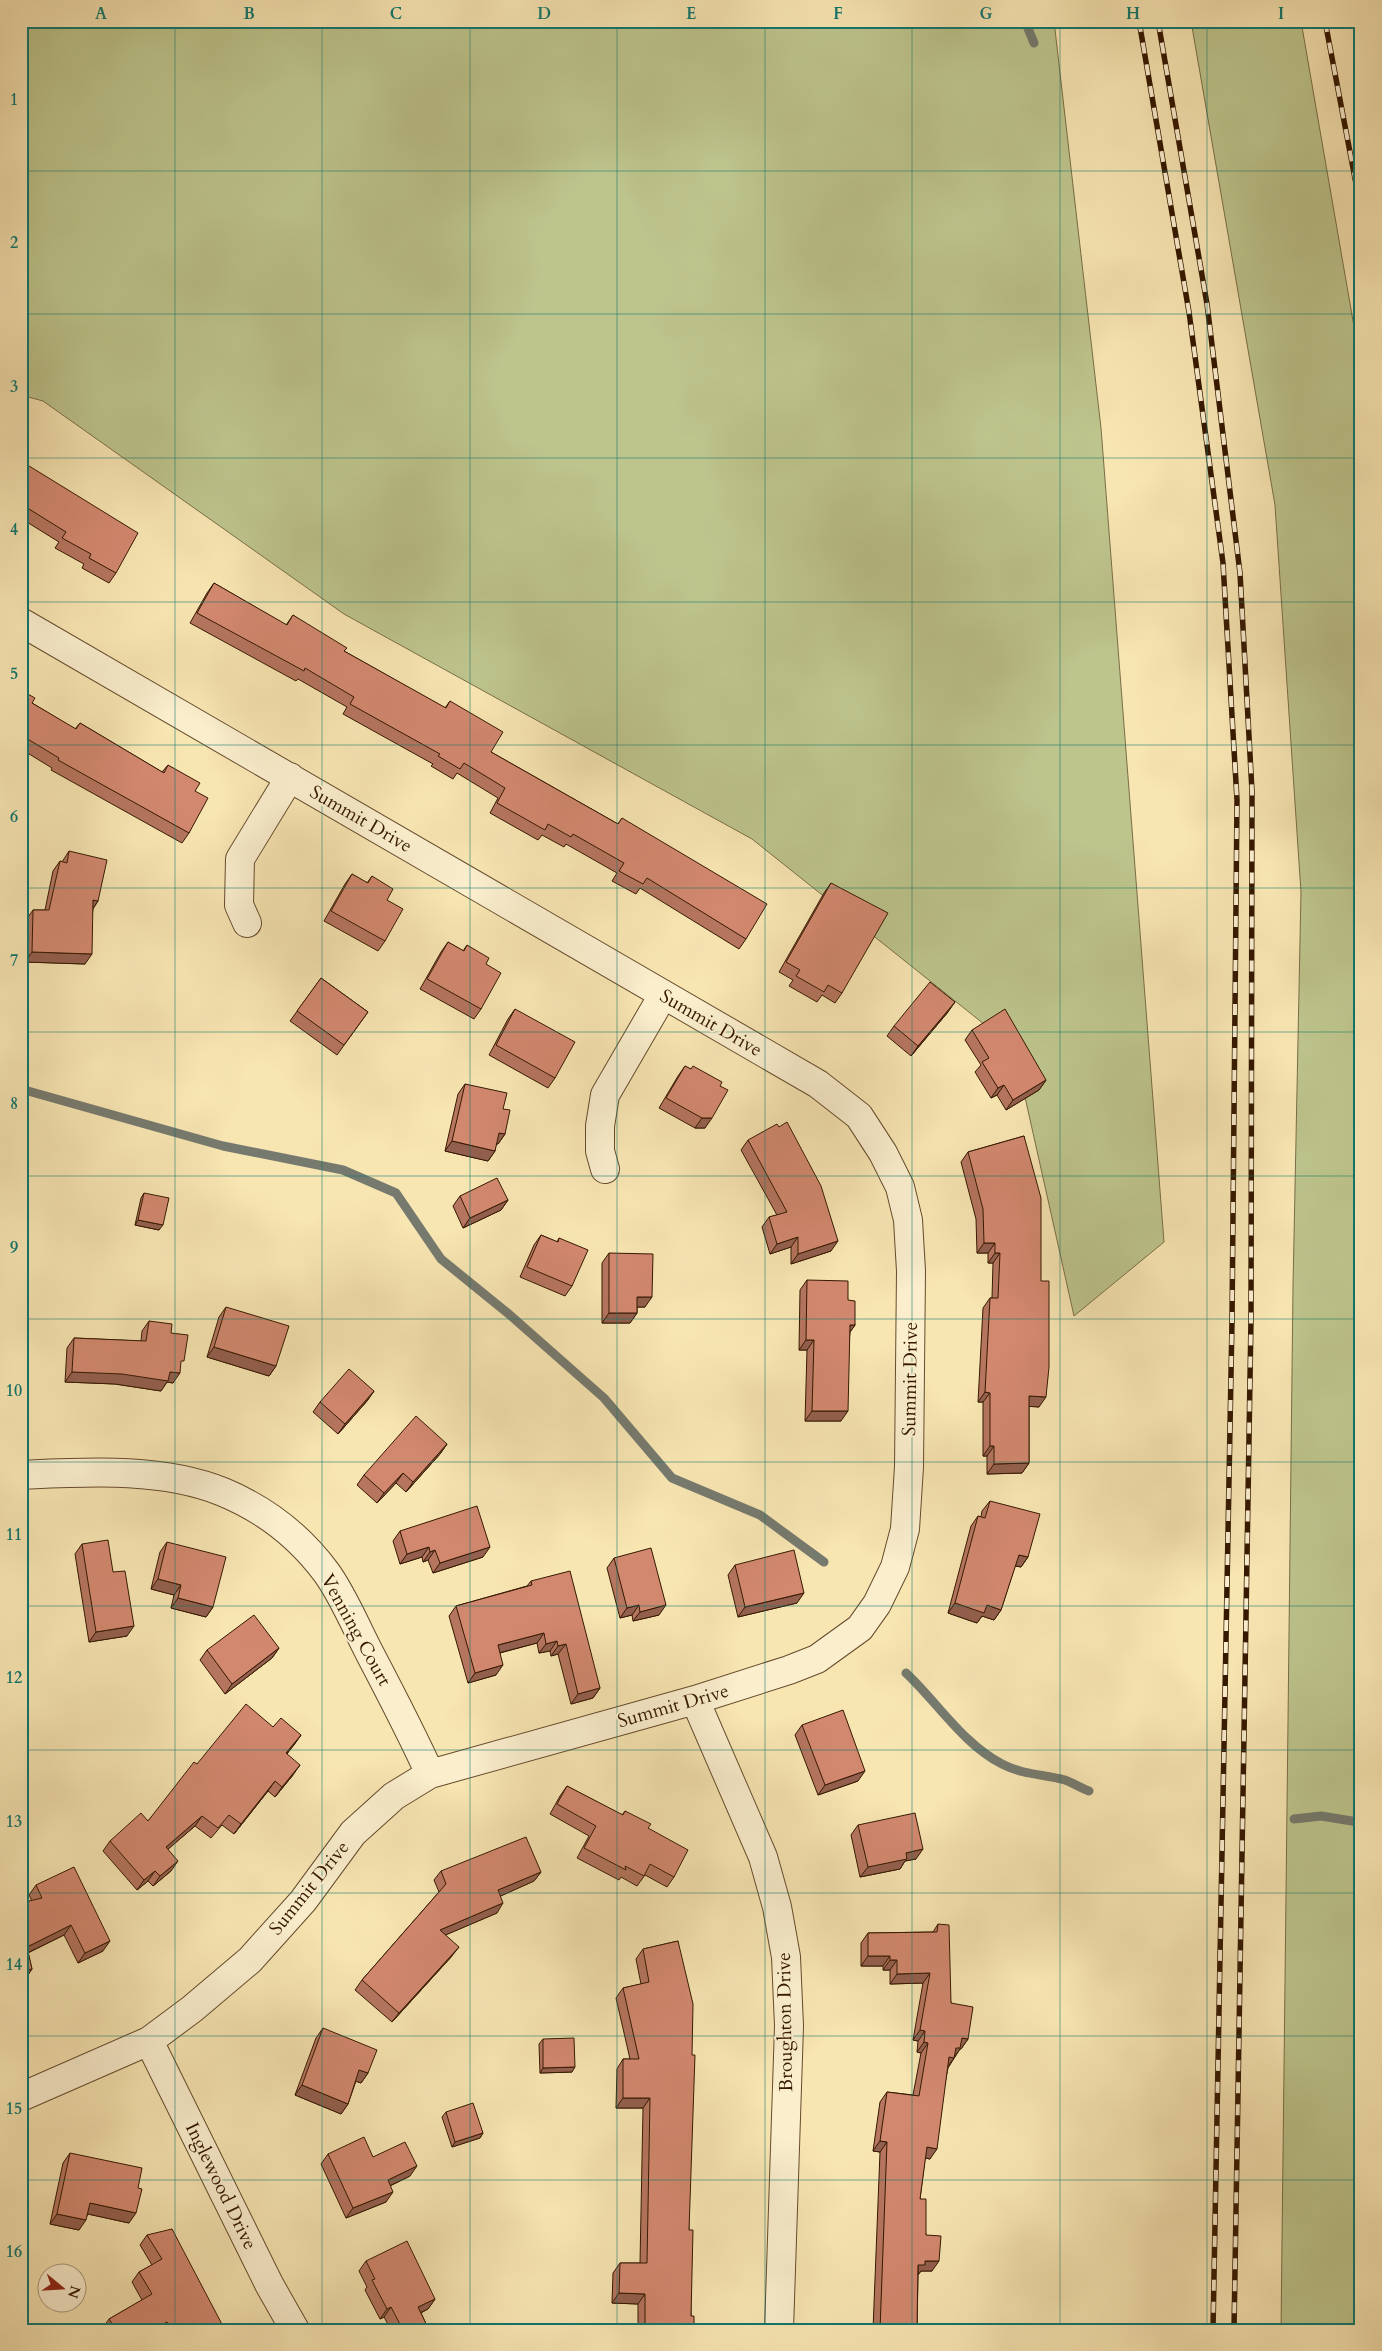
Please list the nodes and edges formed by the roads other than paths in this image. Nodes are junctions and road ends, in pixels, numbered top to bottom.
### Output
1 (21, 622) edge
2 (290, 777) junction
3 (246, 923) dead end
4 (663, 995) junction
5 (605, 1170) dead end
6 (21, 1475) edge
7 (695, 1700) junction
8 (430, 1774) junction
9 (149, 2040) junction
10 (21, 2097) edge
11 (295, 2330) edge
12 (779, 2330) edge

1 - 2 street, Summit Drive
2 - 3 street
2 - 4 street, Summit Drive
4 - 5 street
4 - 7 street, Summit Drive
6 - 8 street, Venning Court
7 - 8 street, Summit Drive
7 - 12 street, Broughton Drive
8 - 9 street, Summit Drive
9 - 10 street, Summit Drive
9 - 11 street, Inglewood Drive

